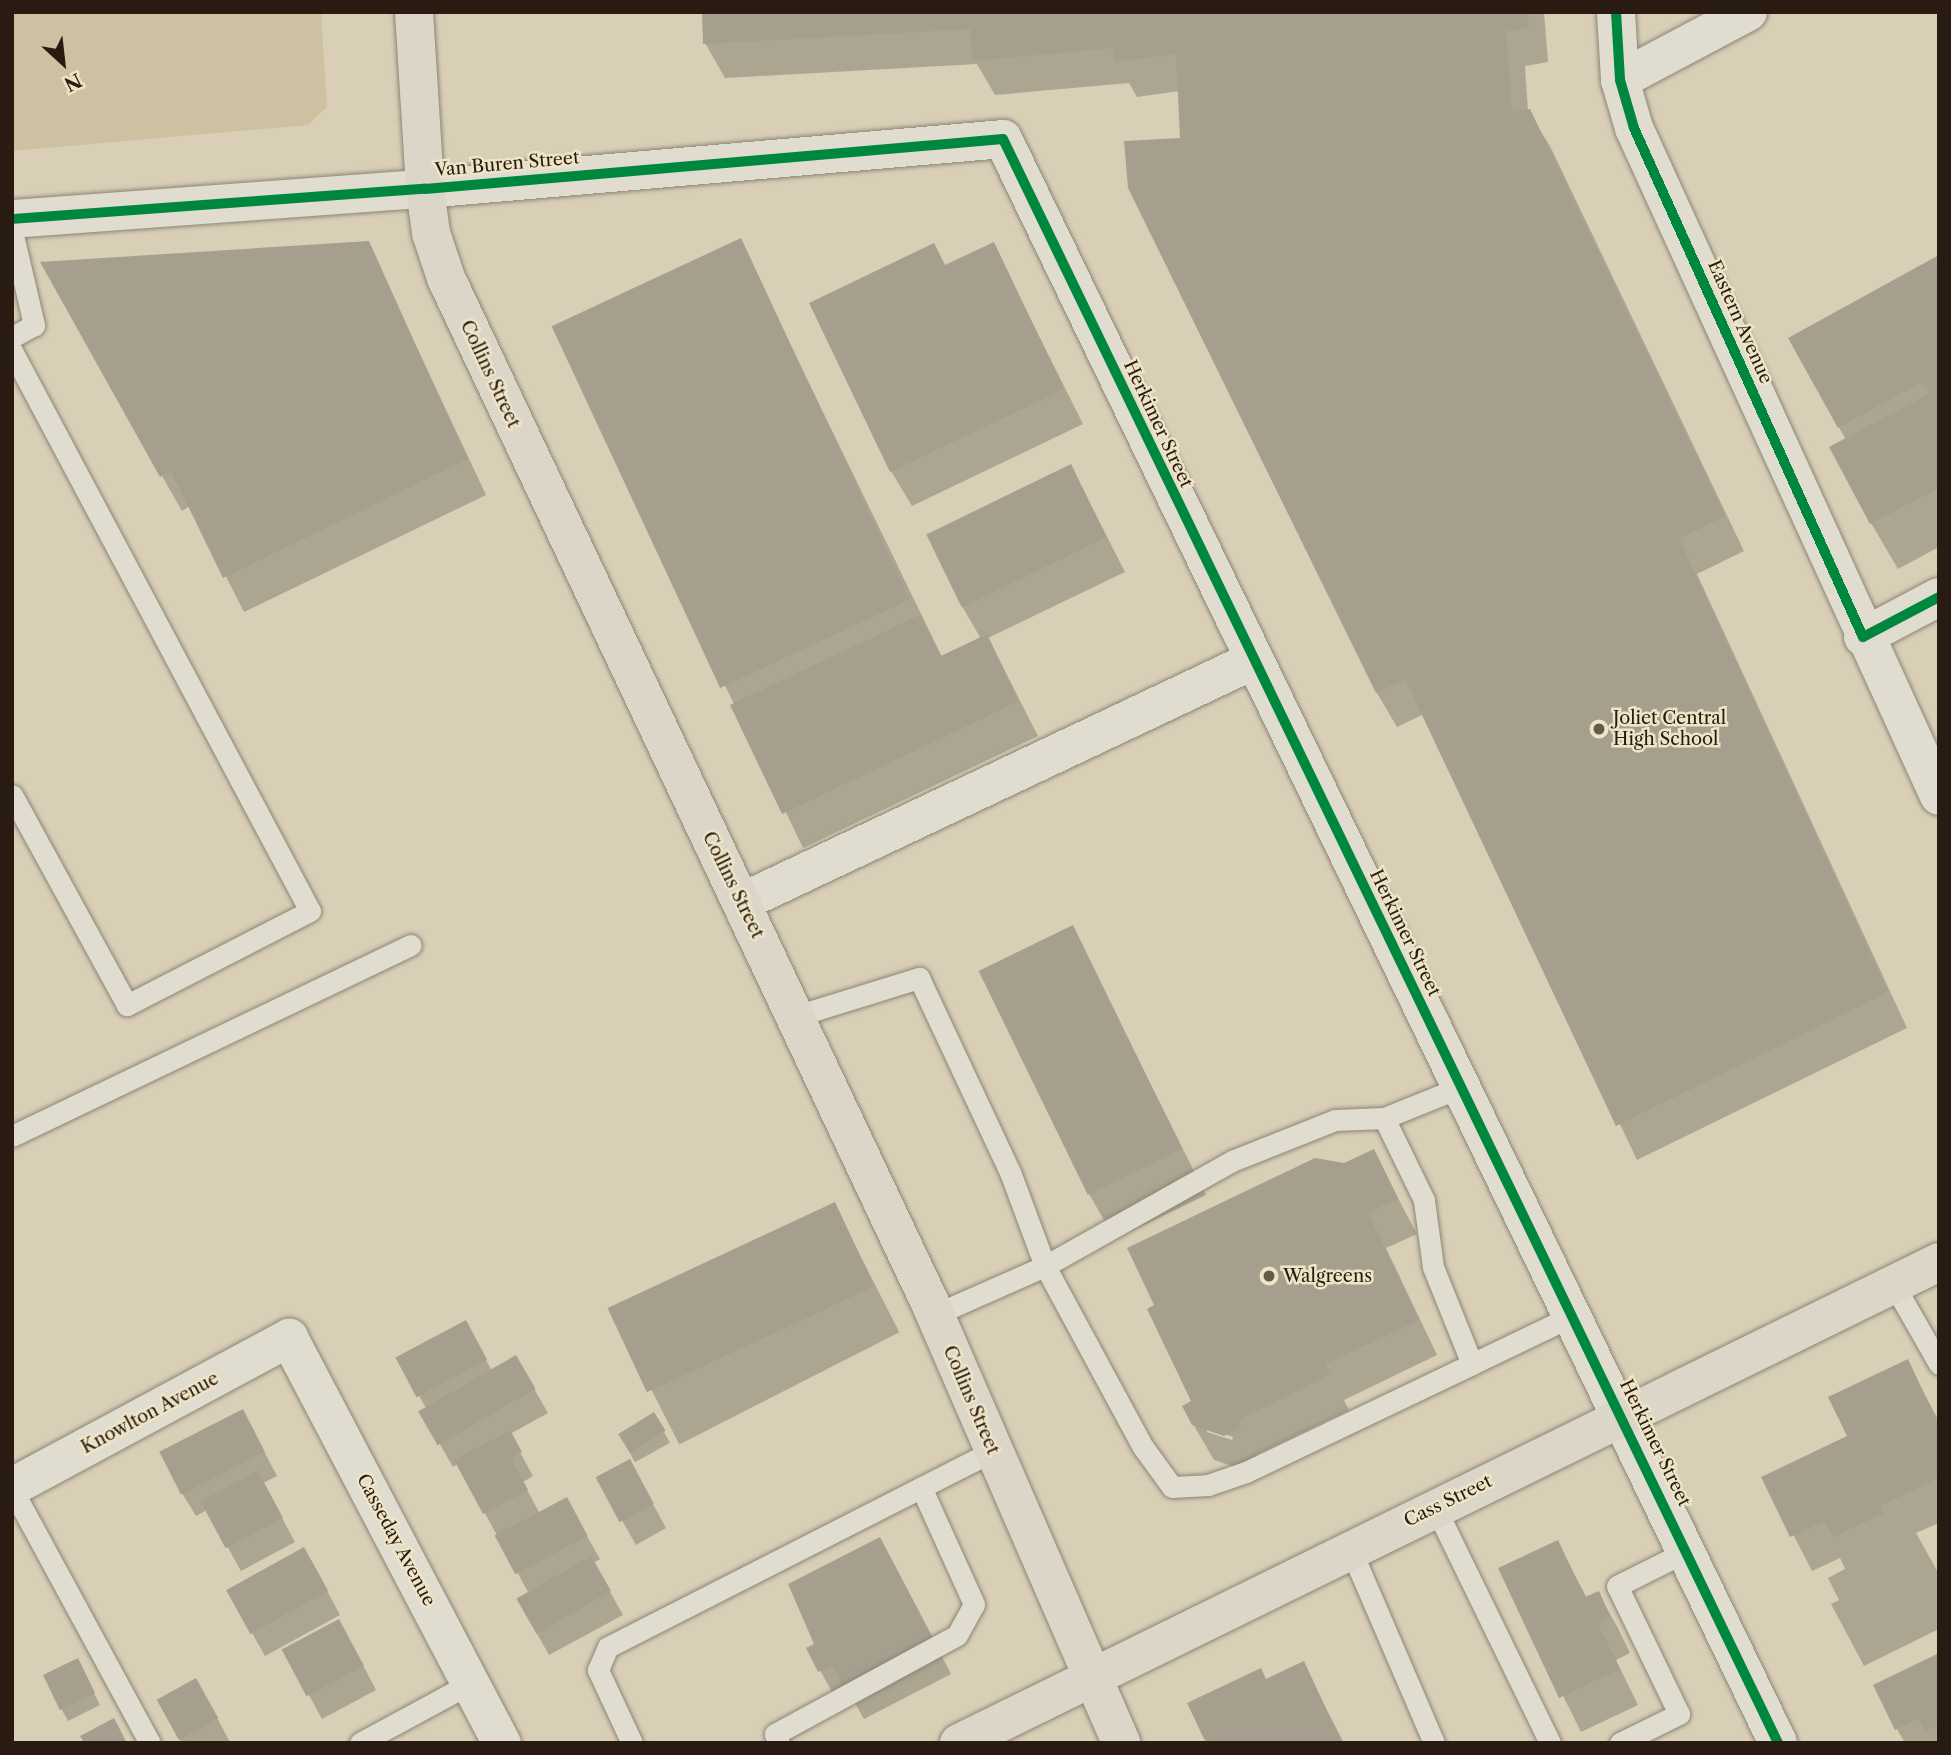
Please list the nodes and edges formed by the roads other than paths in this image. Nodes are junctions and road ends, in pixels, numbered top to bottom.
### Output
1 (414, 12) edge
2 (1616, 12) edge
3 (1748, 12) edge
4 (1620, 80) junction
5 (1003, 139) joint
6 (425, 189) junction
7 (12, 219) edge
8 (12, 232) edge
9 (12, 337) edge
10 (12, 351) edge
11 (1939, 597) edge
12 (1863, 637) junction
13 (1252, 661) junction
14 (12, 795) edge
15 (1939, 796) edge
16 (742, 902) junction
17 (411, 945) dead end
18 (796, 1016) junction
19 (1461, 1087) junction
20 (1384, 1118) junction
21 (12, 1136) edge
22 (1939, 1262) edge
23 (1045, 1266) junction
24 (1894, 1285) junction
25 (934, 1314) junction
26 (1574, 1315) junction
27 (289, 1338) joint
28 (1472, 1364) junction
29 (1939, 1364) edge
30 (1623, 1416) junction
31 (992, 1451) junction
32 (921, 1487) junction
33 (12, 1488) edge
34 (1435, 1507) junction
35 (1350, 1548) junction
36 (1687, 1551) junction
37 (1088, 1676) junction
38 (471, 1683) junction
39 (771, 1740) edge
40 (368, 1741) edge
41 (150, 1743) edge
42 (502, 1743) edge
43 (632, 1743) edge
44 (959, 1743) edge
45 (1121, 1743) edge
46 (1434, 1743) edge
47 (1550, 1743) edge
48 (1620, 1743) edge
49 (1778, 1743) edge

1 - 6 main road, Collins Street
2 - 4 street, Eastern Avenue
3 - 4 street
4 - 12 street, Eastern Avenue
5 - 6 street, Van Buren Street
5 - 13 street, Herkimer Street
6 - 7 street, Van Buren Street
6 - 16 main road, Collins Street
8 - 9 lane
10 - 14 lane
11 - 12 street
12 - 15 street, Eastern Avenue
13 - 16 street
13 - 19 street, Herkimer Street
16 - 18 main road, Collins Street
17 - 21 lane
18 - 23 lane
18 - 25 main road, Collins Street
19 - 20 lane
19 - 26 street, Herkimer Street
20 - 23 lane
20 - 28 lane
22 - 24 main road, Cass Street
23 - 25 lane
23 - 28 lane
24 - 29 lane
24 - 30 main road, Cass Street
25 - 31 main road, Collins Street
26 - 28 lane
26 - 30 street, Herkimer Street
27 - 33 street, Knowlton Avenue
27 - 38 street, Casseday Avenue
30 - 34 main road, Cass Street
30 - 36 street, Herkimer Street
31 - 32 lane
31 - 37 main road, Collins Street
32 - 39 lane
32 - 43 lane
33 - 41 lane
34 - 35 main road, Cass Street
34 - 47 lane
35 - 37 main road, Cass Street
35 - 46 lane
36 - 48 lane
36 - 49 street, Herkimer Street
37 - 44 main road, Cass Street
37 - 45 main road, Collins Street
38 - 40 lane
38 - 42 street, Casseday Avenue

